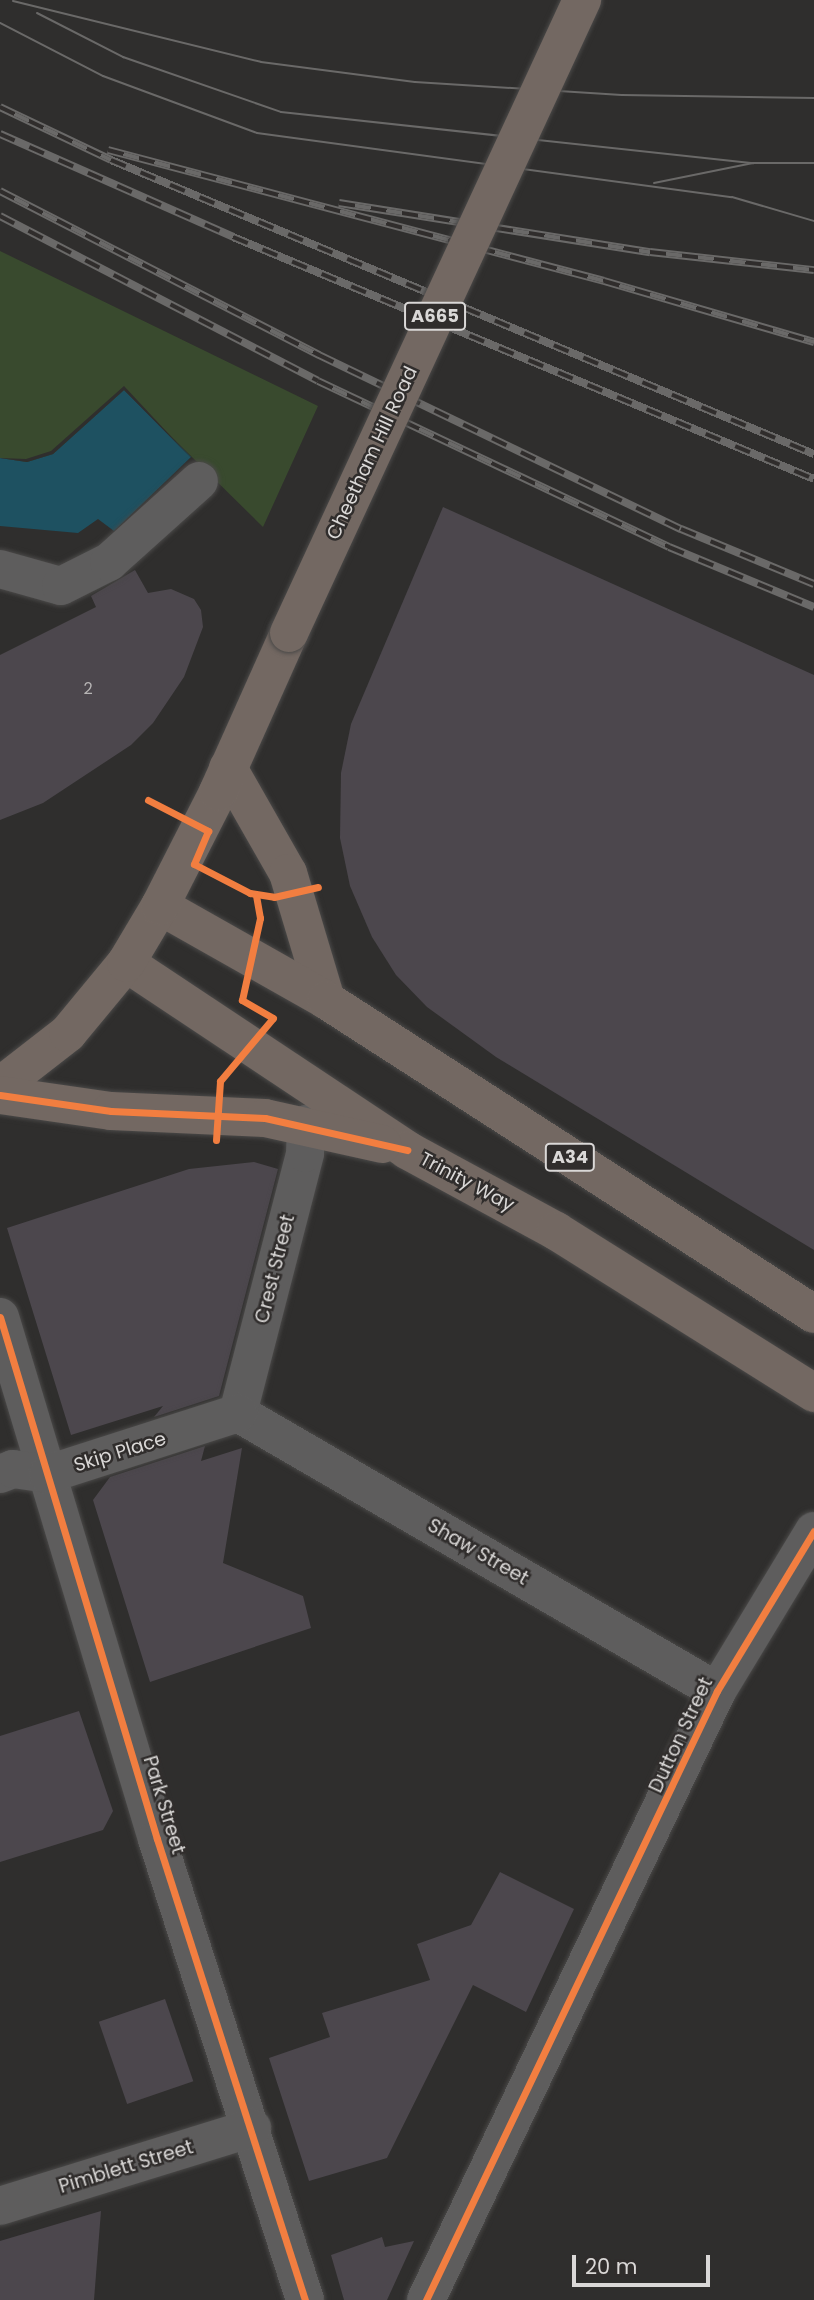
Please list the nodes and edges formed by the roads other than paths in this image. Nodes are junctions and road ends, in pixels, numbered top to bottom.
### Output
1 (582, 0) edge
2 (199, 481) dead end
3 (0, 569) edge
4 (228, 768) junction
5 (160, 906) junction
6 (126, 963) junction
7 (326, 1000) junction
8 (0, 1086) edge
9 (0, 1095) edge
10 (306, 1124) junction
11 (407, 1150) junction
12 (814, 1314) edge
13 (0, 1317) edge
14 (814, 1393) edge
15 (238, 1413) junction
16 (0, 1474) edge
17 (48, 1474) junction
18 (814, 1531) edge
19 (717, 1691) junction
20 (252, 2128) junction
21 (0, 2206) edge
22 (305, 2300) edge
23 (426, 2300) edge

1 - 4 highway, Cheetham Hill Road / A665, bridge
2 - 3 street
4 - 5 highway, Cheetham Hill Road / A665
4 - 7 highway
5 - 6 highway, Cheetham Hill Road / A665
5 - 7 highway
6 - 8 highway, Cheetham Hill Road / A665
6 - 11 highway, Trinity Way
7 - 12 highway, A34
9 - 10 highway
10 - 11 highway
10 - 15 street, Crest Street
11 - 14 highway, Trinity Way
13 - 17 street, Park Street
15 - 17 street, Skip Place
15 - 19 street, Shaw Street
16 - 17 street, Skip Place
17 - 20 street, Park Street
18 - 19 street, Dutton Street
19 - 23 street, Dutton Street
20 - 21 street, Pimblett Street
20 - 22 street, Park Street

